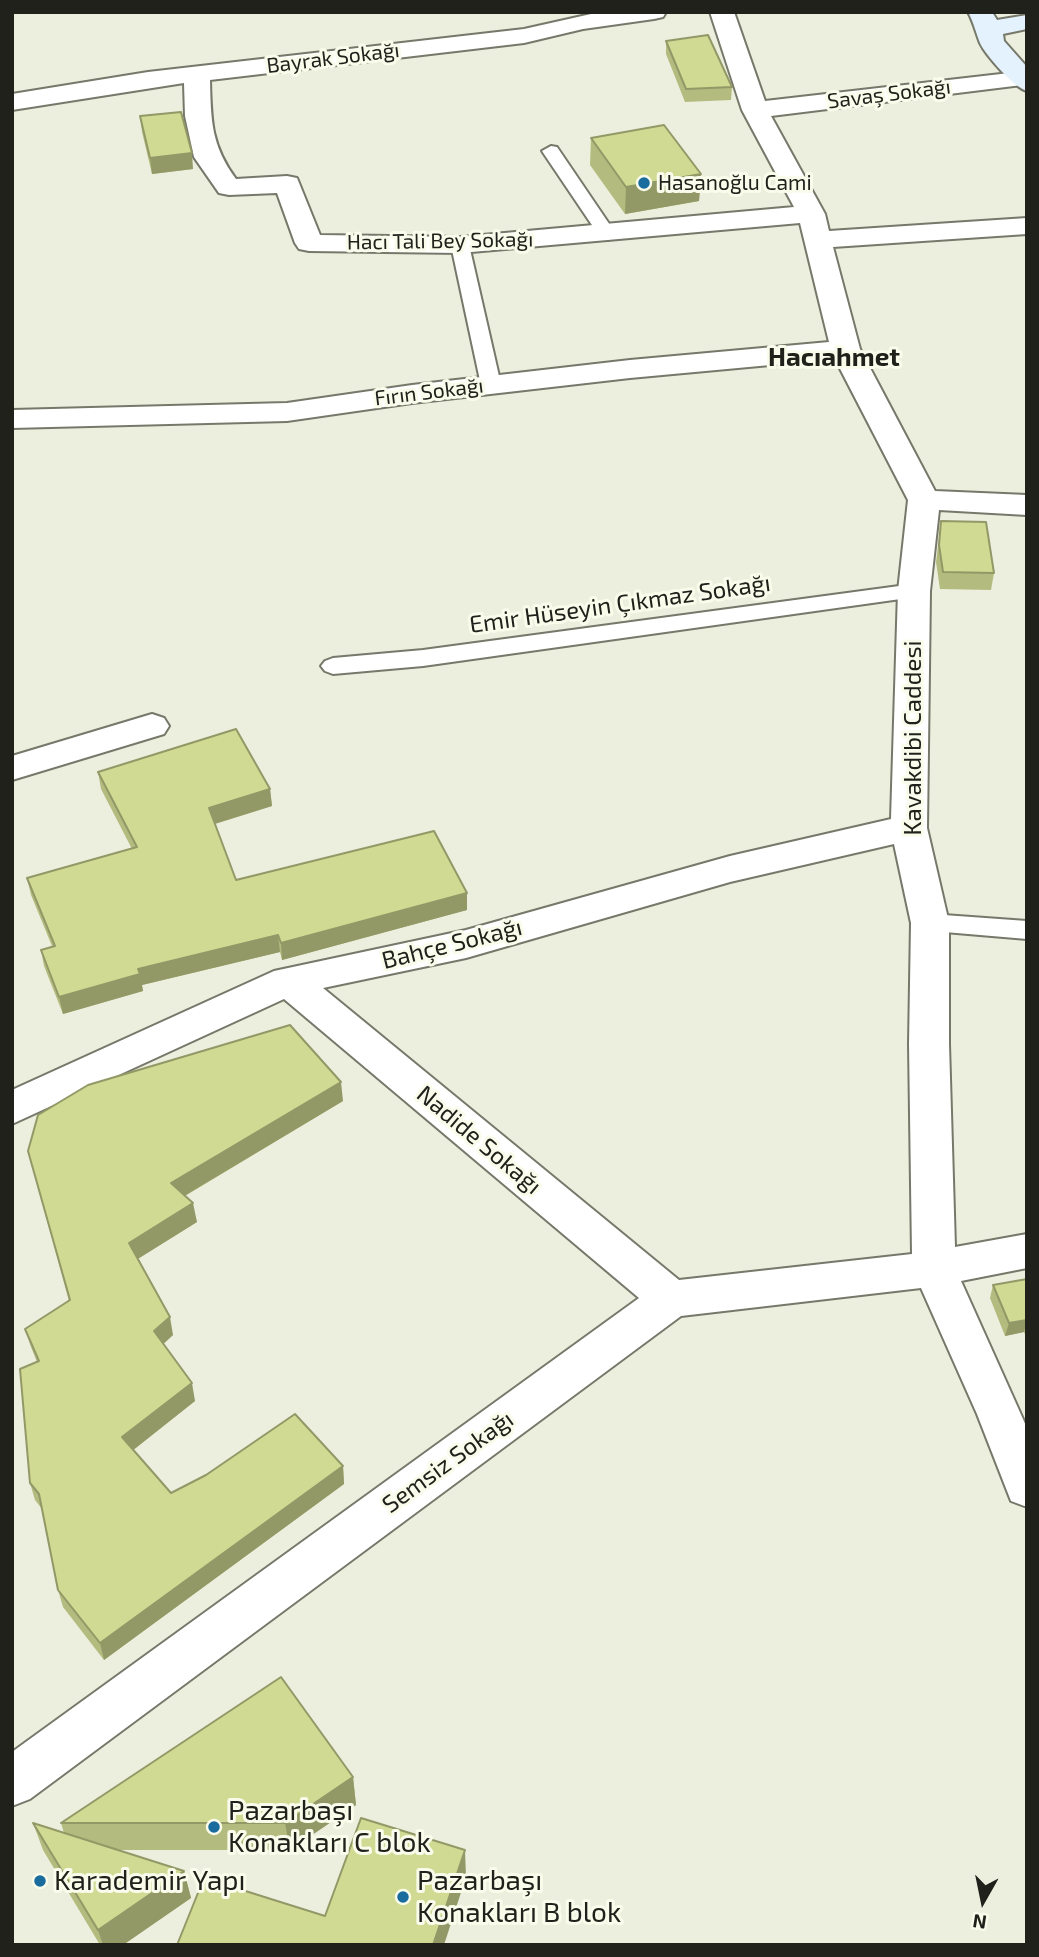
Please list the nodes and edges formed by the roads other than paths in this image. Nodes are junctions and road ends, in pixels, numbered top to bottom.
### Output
1 (654, 12) edge
2 (722, 12) edge
3 (985, 20) edge
4 (1027, 22) edge
5 (197, 75) junction
6 (1024, 80) edge
7 (12, 102) edge
8 (755, 110) junction
9 (551, 151) dead end
10 (1027, 226) edge
11 (815, 227) junction
12 (607, 234) junction
13 (460, 245) junction
14 (845, 349) junction
15 (491, 385) junction
16 (12, 418) edge
17 (924, 500) junction
18 (1027, 505) edge
19 (914, 591) junction
20 (333, 666) dead end
21 (152, 726) dead end
22 (12, 768) edge
23 (909, 828) junction
24 (930, 923) junction
25 (1027, 930) edge
26 (288, 981) junction
27 (12, 1108) edge
28 (1027, 1251) edge
29 (934, 1269) junction
30 (671, 1299) junction
31 (1027, 1488) edge
32 (12, 1782) edge

1 - 5 street, Bayrak Sokağı
2 - 8 street
3 - 4 street
3 - 6 street
5 - 7 street, Bayrak Sokağı
5 - 13 street, Hacı Tali Bey Sokağı
6 - 8 street, Savaş Sokağı
8 - 11 street
9 - 12 lane
10 - 11 street, Hacı Tali Bey Sokağı
11 - 12 street, Hacı Tali Bey Sokağı
11 - 14 street
12 - 13 street, Hacı Tali Bey Sokağı
13 - 15 lane
14 - 15 street, Fırın Sokağı
14 - 17 street
15 - 16 street, Fırın Sokağı
17 - 18 street
17 - 19 street, Kavakdibi Caddesi
19 - 20 lane, Emir Hüseyin Çıkmaz Sokağı
19 - 23 street, Kavakdibi Caddesi
21 - 22 street
23 - 24 street, Kavakdibi Caddesi
23 - 26 street, Bahçe Sokağı
24 - 25 lane
24 - 29 street, Kavakdibi Caddesi
26 - 27 street, Bahçe Sokağı
26 - 30 street, Nadide Sokağı
28 - 29 street, Semsiz Sokağı
29 - 30 street, Semsiz Sokağı
29 - 31 street, Kavakdibi Caddesi
30 - 32 street, Semsiz Sokağı

